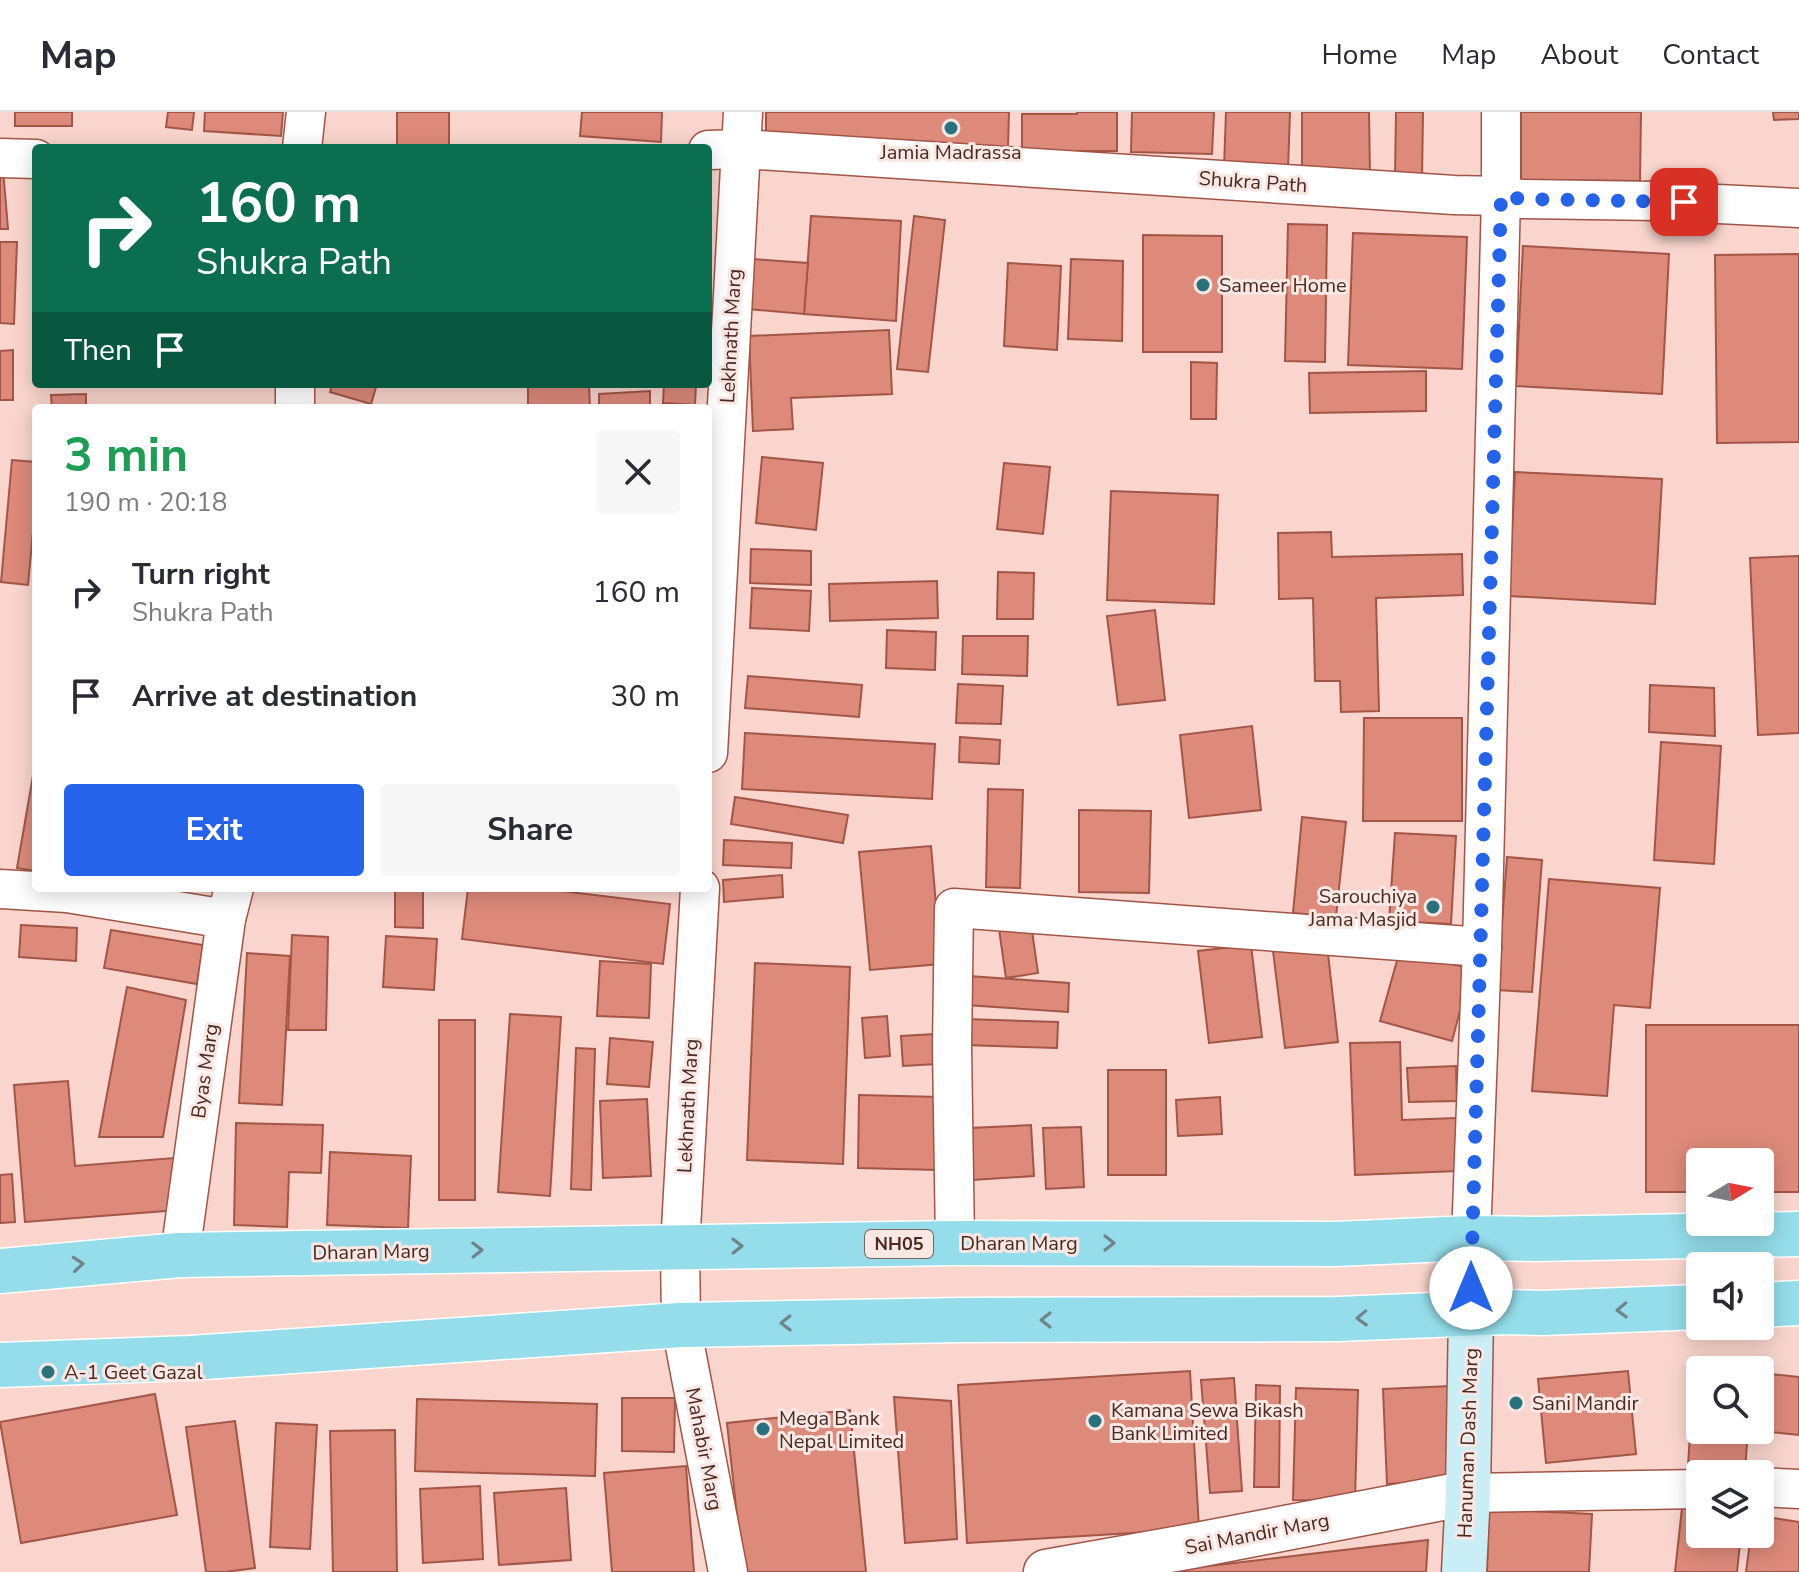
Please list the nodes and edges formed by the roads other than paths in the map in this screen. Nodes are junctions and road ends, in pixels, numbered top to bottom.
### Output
1 (306, 112) edge
2 (1501, 112) edge
3 (731, 137) edge
4 (302, 144) edge
5 (0, 158) edge
6 (32, 159) edge
7 (1501, 196) junction
8 (1799, 208) edge
9 (712, 646) edge
10 (0, 889) edge
11 (32, 891) edge
12 (50, 892) edge
13 (700, 892) edge
14 (230, 904) edge
15 (1482, 947) junction
16 (1799, 1234) edge
17 (1471, 1238) junction
18 (955, 1243) junction
19 (680, 1247) junction
20 (180, 1255) junction
21 (0, 1271) edge
22 (1799, 1303) edge
23 (1774, 1304) edge
24 (1686, 1308) edge
25 (1471, 1314) junction
26 (681, 1325) junction
27 (0, 1365) edge
28 (1774, 1488) edge
29 (1686, 1489) edge
30 (1799, 1489) edge
31 (1468, 1493) junction
32 (728, 1572) edge
33 (1046, 1572) edge
34 (1464, 1572) edge

1 - 4 street
2 - 7 street
3 - 7 street, Shukra Path
3 - 9 street, Lekhnath Marg
5 - 6 street
7 - 8 street, Shukra Path
7 - 15 street
10 - 11 street
12 - 14 street
13 - 19 street, Lekhnath Marg
14 - 20 street, Byas Marg
15 - 17 street
15 - 18 street
16 - 17 main road, Dharan Marg / NH05
18 -> 17 main road, Dharan Marg / NH05
17 - 25 street
19 -> 18 main road, Dharan Marg / NH05
20 -> 19 main road, Dharan Marg / NH05
19 - 26 street, Lekhnath Marg
21 -> 20 main road, Dharan Marg / NH05
22 - 23 main road
24 -> 25 main road
25 -> 26 main road
25 - 31 main road, Hanuman Dash Marg
26 - 27 main road
26 - 32 street, Mahabir Marg
28 - 30 street
29 - 31 street
31 - 33 street, Sai Mandir Marg
31 - 34 main road, Hanuman Dash Marg

